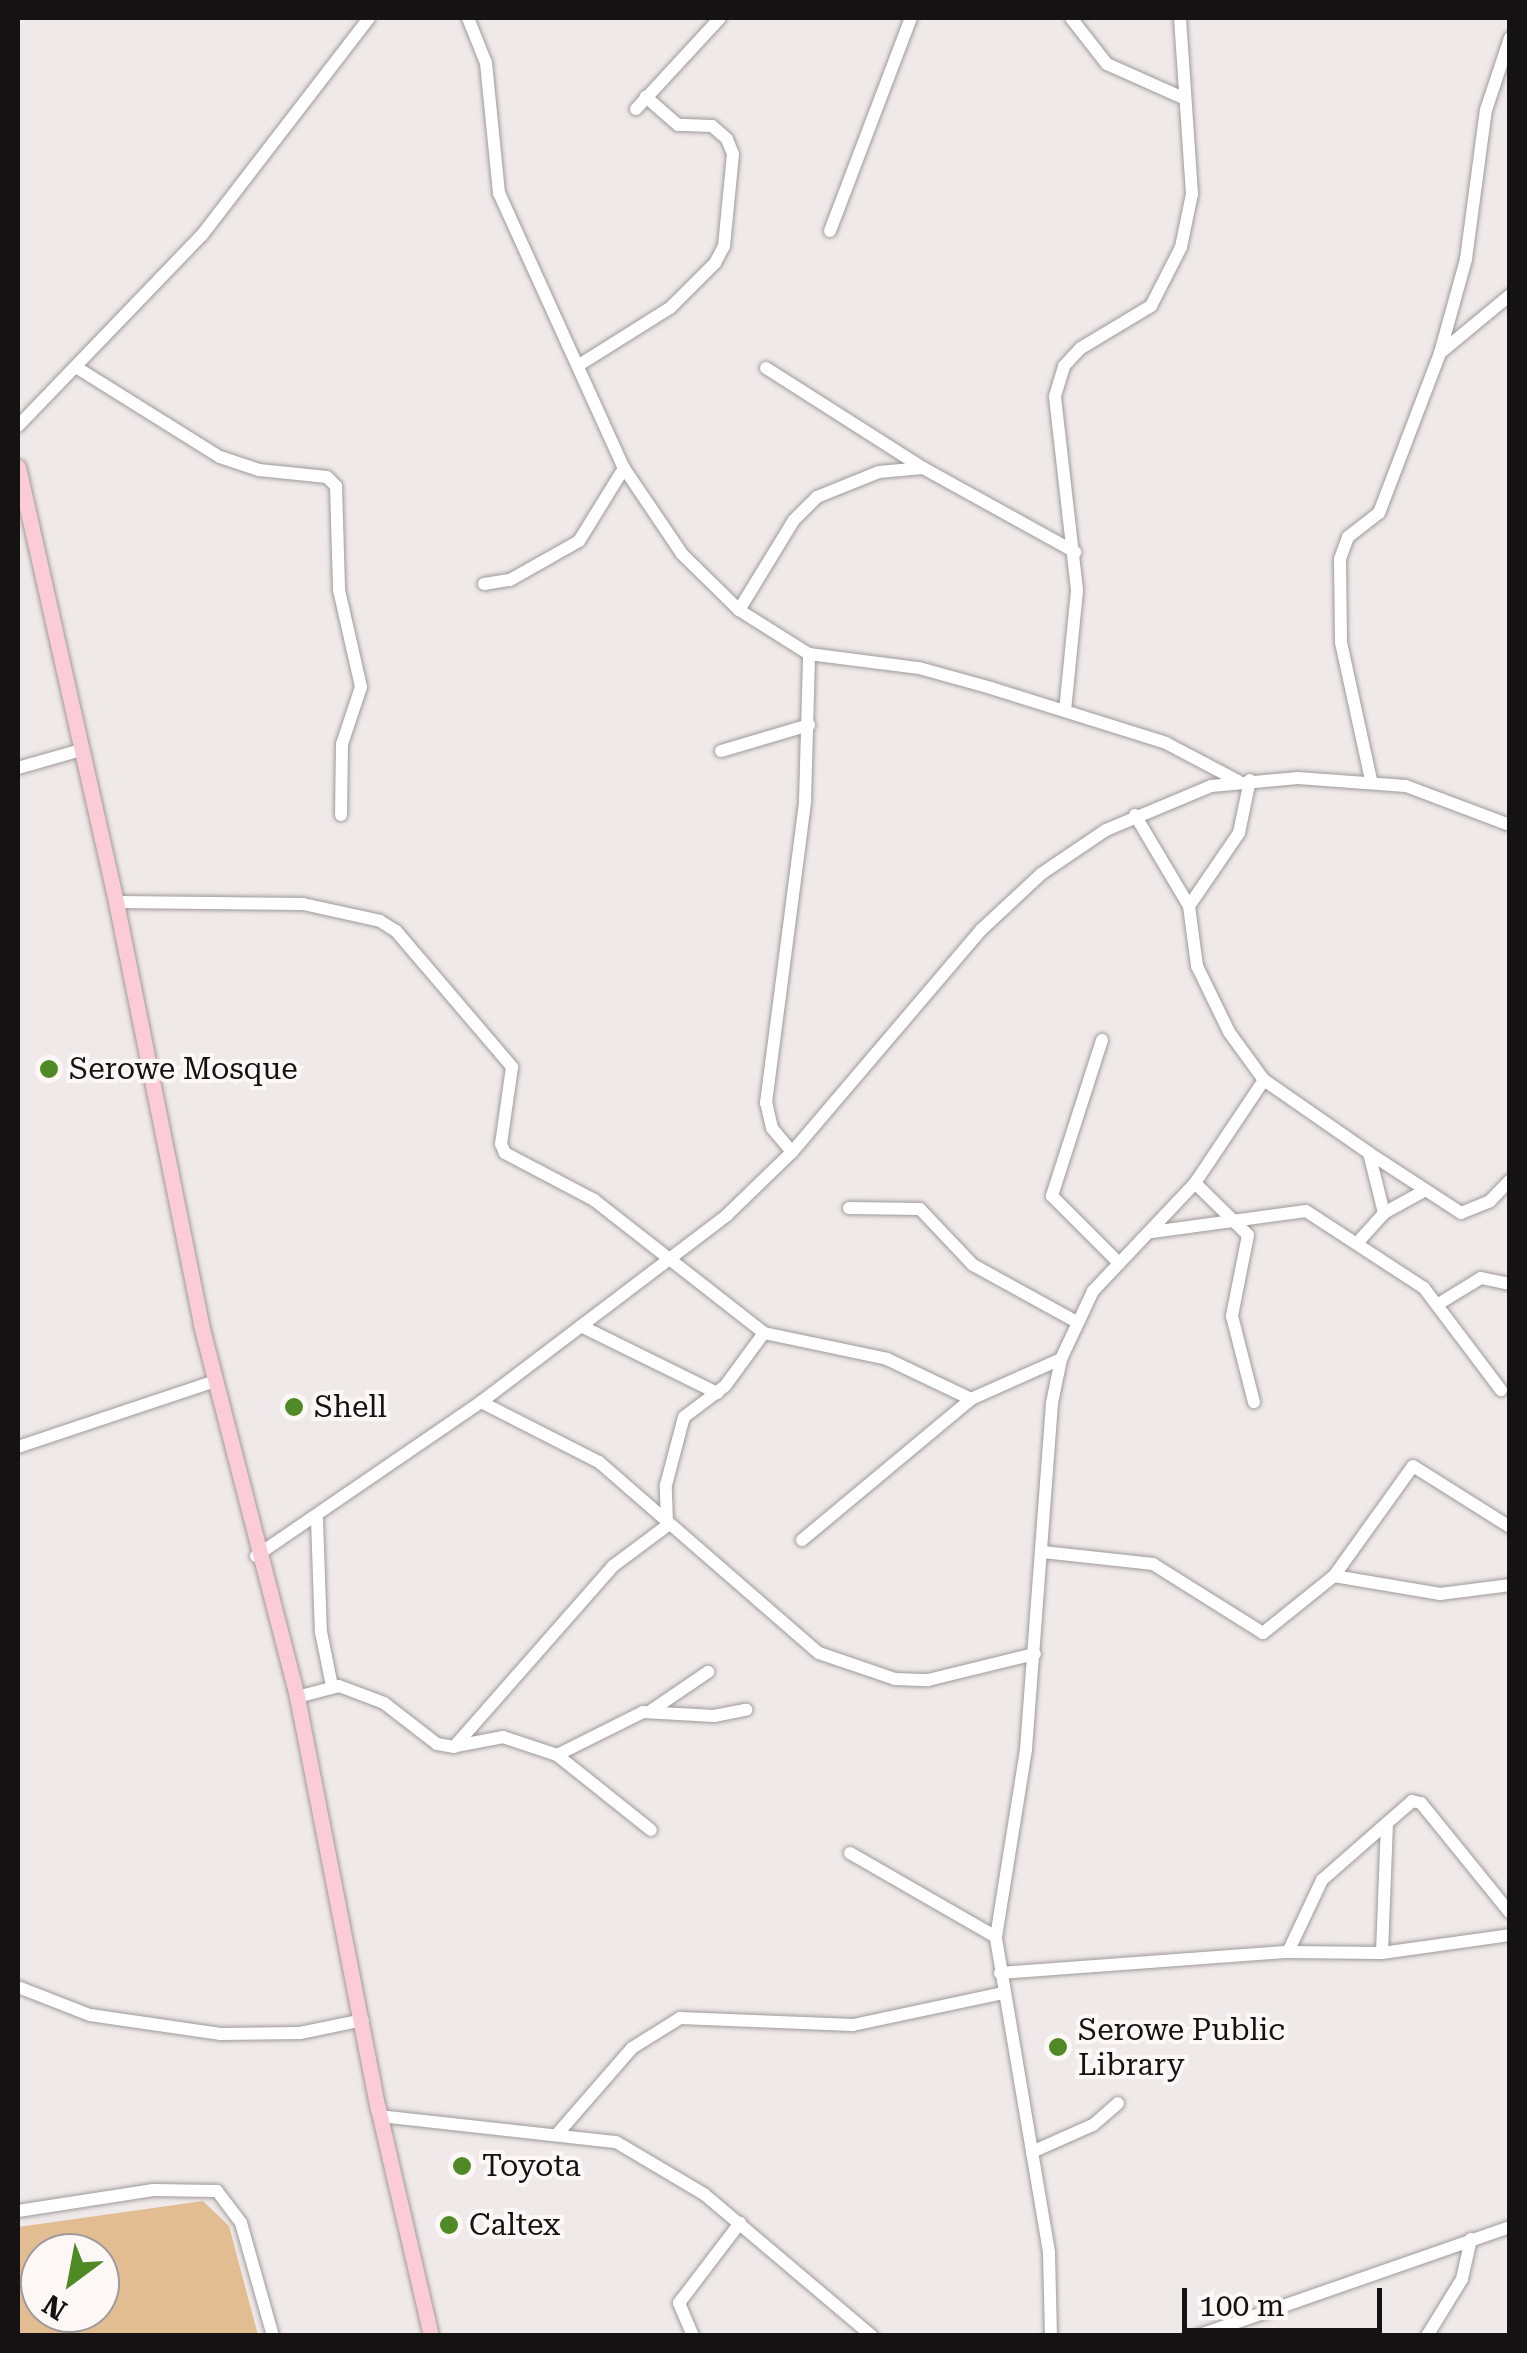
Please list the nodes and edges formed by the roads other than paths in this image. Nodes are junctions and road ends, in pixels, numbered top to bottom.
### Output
1 (369, 18) edge
2 (468, 18) edge
3 (720, 18) edge
4 (911, 18) edge
5 (1071, 18) edge
6 (1180, 18) edge
7 (1510, 38) edge
8 (1181, 96) junction
9 (646, 98) junction
10 (636, 109) dead end
11 (830, 231) dead end
12 (1510, 295) edge
13 (1440, 354) junction
14 (579, 365) junction
15 (766, 368) dead end
16 (79, 370) junction
17 (18, 426) edge
18 (18, 467) edge
19 (624, 468) junction
20 (922, 468) junction
21 (1075, 552) junction
22 (484, 584) dead end
23 (739, 610) junction
24 (809, 654) junction
25 (1065, 711) junction
26 (809, 724) junction
27 (81, 750) junction
28 (720, 750) dead end
29 (18, 768) edge
30 (1371, 780) junction
31 (1244, 781) junction
32 (1510, 813) edge
33 (340, 815) dead end
34 (1135, 815) junction
35 (1495, 817) junction
36 (1510, 824) edge
37 (116, 902) junction
38 (1189, 906) junction
39 (1102, 1040) dead end
40 (1264, 1080) junction
41 (792, 1152) junction
42 (1369, 1153) junction
43 (1510, 1180) edge
44 (1195, 1183) junction
45 (1422, 1192) junction
46 (849, 1208) dead end
47 (1384, 1213) junction
48 (1240, 1222) junction
49 (1152, 1232) junction
50 (1359, 1241) junction
51 (668, 1262) junction
52 (1118, 1263) junction
53 (1510, 1284) edge
54 (1440, 1304) junction
55 (1076, 1321) junction
56 (581, 1326) junction
57 (764, 1333) junction
58 (1060, 1358) junction
59 (215, 1381) junction
60 (1501, 1390) dead end
61 (718, 1392) junction
62 (970, 1398) junction
63 (480, 1402) junction
64 (1254, 1402) dead end
65 (18, 1447) edge
66 (317, 1520) junction
67 (668, 1525) junction
68 (1510, 1527) edge
69 (802, 1540) dead end
70 (1043, 1552) junction
71 (256, 1556) junction
72 (1334, 1576) junction
73 (1510, 1585) edge
74 (1035, 1654) junction
75 (708, 1672) dead end
76 (332, 1686) junction
77 (297, 1697) junction
78 (652, 1710) junction
79 (746, 1710) dead end
80 (454, 1747) junction
81 (557, 1755) junction
82 (1387, 1823) junction
83 (651, 1830) dead end
84 (850, 1853) dead end
85 (1510, 1913) edge
86 (1510, 1935) edge
87 (996, 1937) junction
88 (1288, 1952) junction
89 (1382, 1953) junction
90 (1000, 1973) junction
91 (18, 1988) edge
92 (1002, 1993) junction
93 (364, 2020) junction
94 (1118, 2103) dead end
95 (380, 2116) junction
96 (558, 2132) junction
97 (1032, 2152) junction
98 (18, 2212) edge
99 (740, 2223) junction
100 (1510, 2227) edge
101 (1470, 2239) junction
102 (273, 2336) edge
103 (431, 2336) edge
104 (693, 2336) edge
105 (872, 2336) edge
106 (1051, 2336) edge
107 (1197, 2336) edge
108 (1427, 2336) edge

1 - 16 street
2 - 14 street
3 - 9 street
4 - 11 street
5 - 8 street
6 - 8 street
7 - 13 street
8 - 21 street
9 - 10 street
9 - 14 street
12 - 13 street
13 - 30 street
14 - 19 street
15 - 20 street
16 - 17 street
16 - 33 street
18 - 27 main road
19 - 22 street
19 - 23 street
20 - 21 street
20 - 23 street
21 - 25 street
23 - 24 street
24 - 25 street
24 - 26 street
25 - 31 street
26 - 28 street
26 - 41 street
27 - 29 street
27 - 37 main road
30 - 31 street
30 - 35 street
31 - 34 street
31 - 38 street
32 - 35 street
34 - 38 street
34 - 41 street
35 - 36 street
37 - 51 street
37 - 59 main road
38 - 40 street
39 - 52 street
40 - 42 street
40 - 44 street
41 - 51 street
42 - 45 street
42 - 47 street
43 - 45 street
44 - 48 street
44 - 49 street
45 - 47 street
46 - 55 street
47 - 50 street
48 - 49 street
48 - 50 street
48 - 64 street
49 - 52 street
50 - 54 street
51 - 56 street
51 - 57 street
52 - 55 street
53 - 54 street
54 - 60 street
55 - 58 street
56 - 61 street
56 - 63 street
57 - 61 street
57 - 62 street
58 - 62 street
58 - 70 street
59 - 65 street
59 - 71 main road
61 - 67 street
62 - 69 street
63 - 66 street
63 - 67 street
66 - 71 street
66 - 76 street
67 - 74 street
67 - 80 street
68 - 72 street
70 - 72 street
70 - 74 street
71 - 77 main road
72 - 73 street
74 - 87 street
75 - 78 street
76 - 77 street
76 - 80 street
77 - 93 main road
78 - 79 street
78 - 81 street
80 - 81 street
81 - 83 street
82 - 85 street
82 - 88 street
82 - 89 street
84 - 87 street
86 - 89 street
87 - 90 street
88 - 89 street
88 - 90 street
90 - 92 street
91 - 93 street
92 - 96 street
92 - 97 street
93 - 95 main road
94 - 97 street
95 - 96 street
95 - 103 main road
96 - 99 street
97 - 106 street
98 - 102 street
99 - 104 street
99 - 105 street
100 - 101 street
101 - 107 street
101 - 108 street

